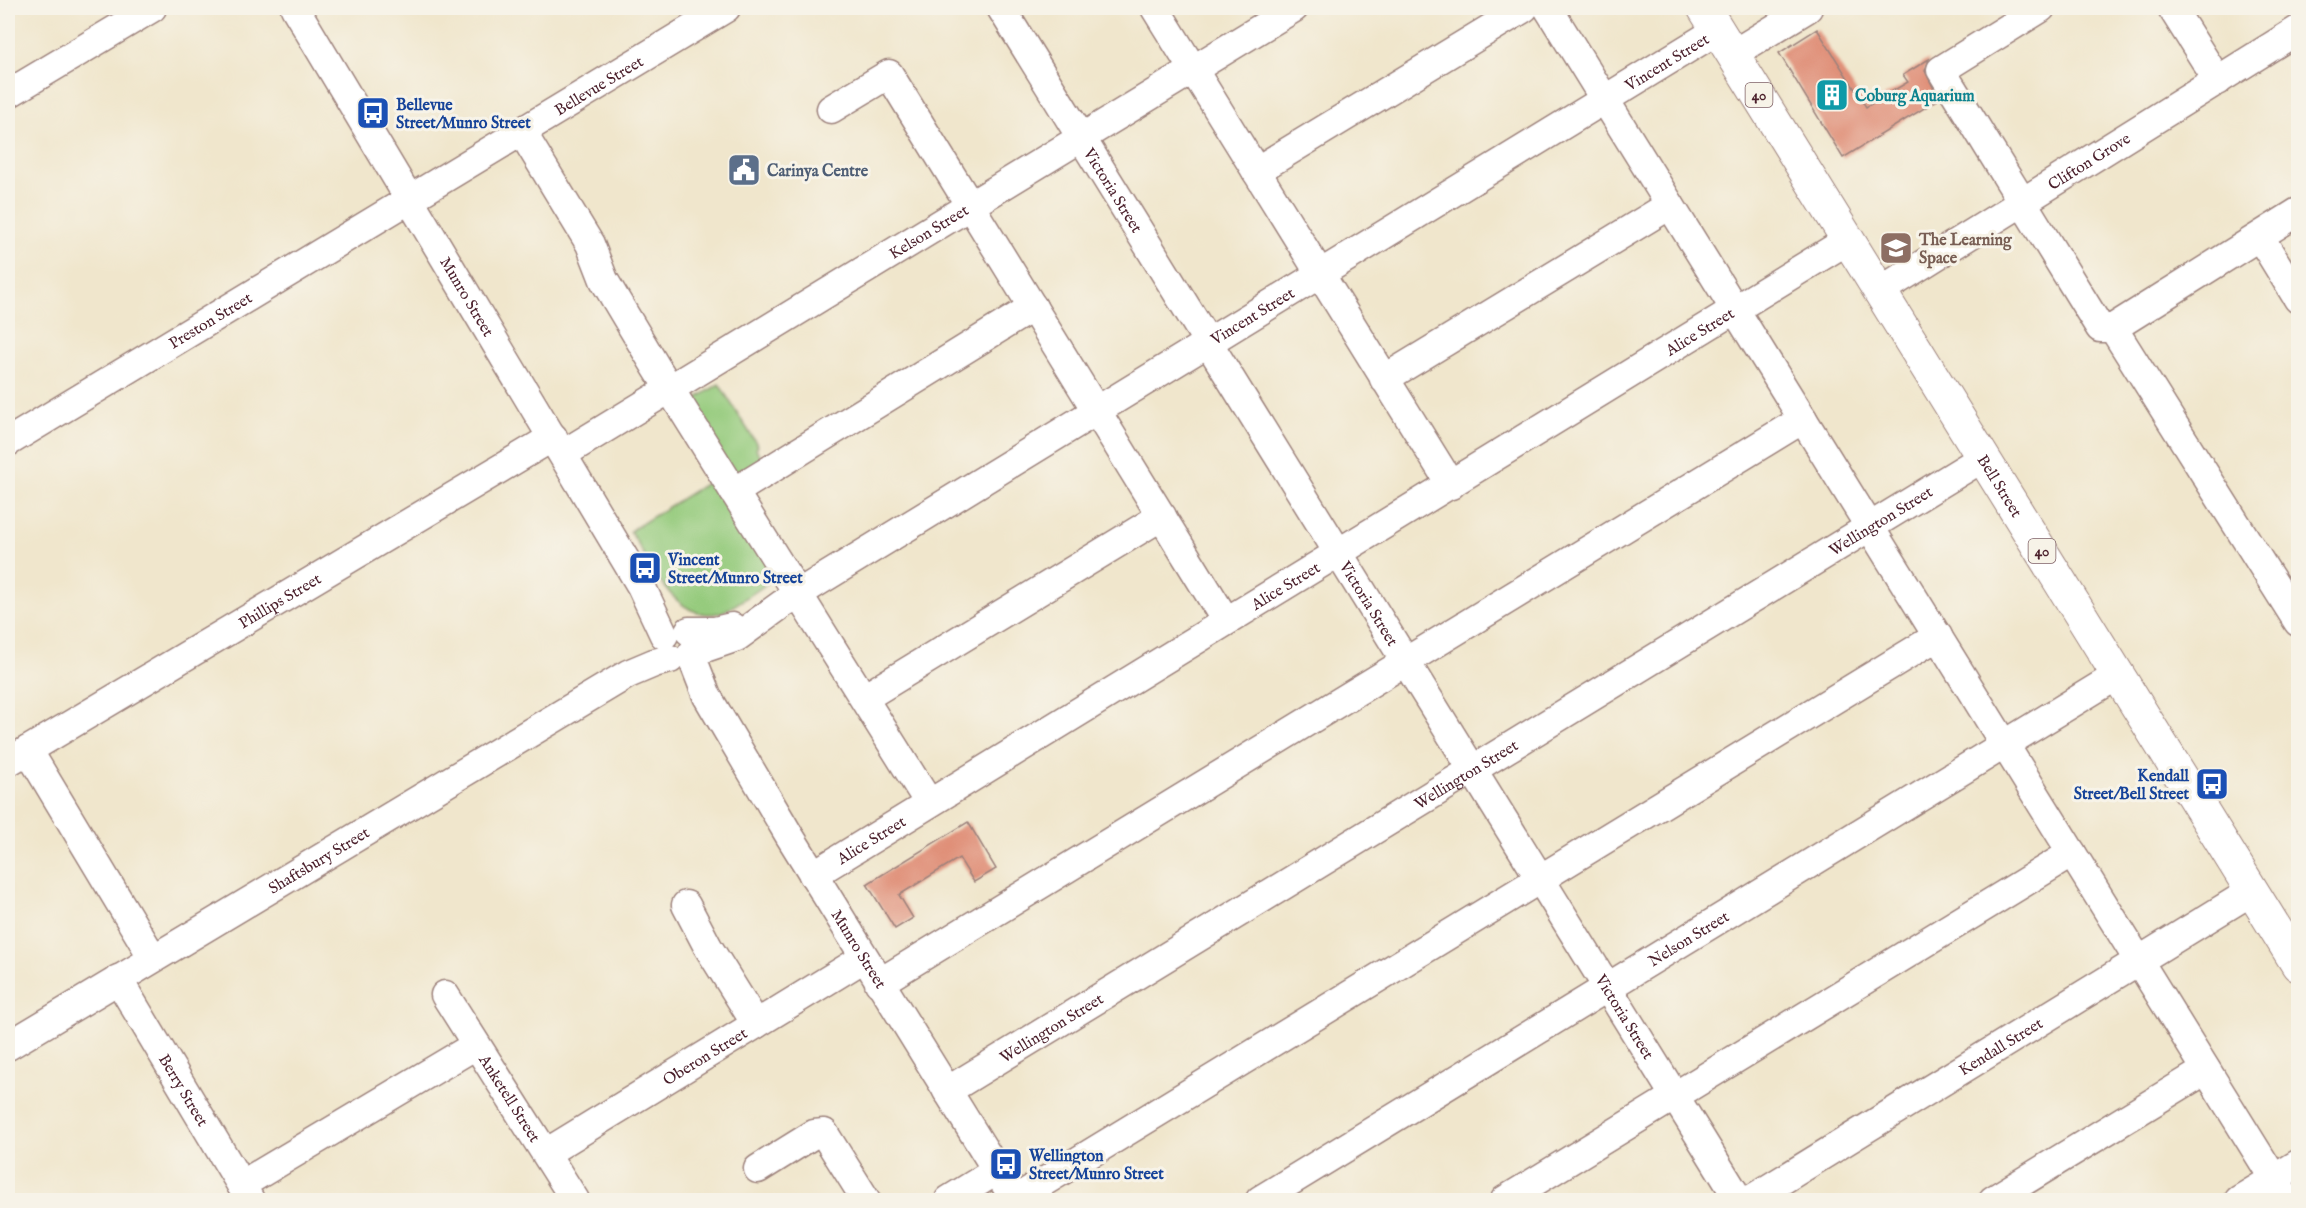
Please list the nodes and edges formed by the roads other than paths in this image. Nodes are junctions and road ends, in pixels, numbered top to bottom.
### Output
1 (152, 8) edge
2 (295, 8) edge
3 (726, 8) edge
4 (1001, 8) edge
5 (1155, 8) edge
6 (1294, 8) edge
7 (1524, 8) edge
8 (1548, 8) edge
9 (1808, 8) edge
10 (2041, 8) edge
11 (2172, 8) edge
12 (1719, 30) edge
13 (2298, 30) edge
14 (1193, 69) junction
15 (2218, 81) junction
16 (8, 94) edge
17 (1604, 100) junction
18 (831, 109) dead end
19 (522, 132) junction
20 (1081, 136) junction
21 (1256, 171) junction
22 (411, 199) junction
23 (2023, 202) junction
24 (1670, 204) junction
25 (969, 205) junction
26 (2298, 212) edge
27 (2260, 237) junction
28 (1848, 240) junction
29 (1320, 274) junction
30 (1880, 291) junction
31 (2298, 299) edge
32 (1033, 307) junction
33 (1735, 310) junction
34 (2113, 328) junction
35 (1208, 343) junction
36 (1384, 379) junction
37 (671, 388) junction
38 (1097, 411) junction
39 (1803, 419) junction
40 (8, 442) edge
41 (558, 446) junction
42 (1984, 457) junction
43 (1451, 485) junction
44 (734, 492) junction
45 (1162, 516) junction
46 (1870, 527) junction
47 (1339, 552) junction
48 (791, 598) junction
49 (1226, 621) junction
50 (2298, 622) edge
51 (1938, 636) junction
52 (678, 645) junction
53 (1406, 662) junction
54 (2118, 675) junction
55 (864, 698) junction
56 (2005, 744) junction
57 (18, 756) edge
58 (1472, 769) junction
59 (929, 803) junction
60 (2072, 853) junction
61 (813, 875) junction
62 (1540, 879) junction
63 (2252, 891) junction
64 (686, 905) dead end
65 (2295, 953) edge
66 (153, 958) junction
67 (864, 958) junction
68 (2138, 961) junction
69 (118, 979) junction
70 (879, 983) junction
71 (1608, 988) junction
72 (445, 995) dead end
73 (756, 1024) junction
74 (476, 1045) junction
75 (8, 1046) edge
76 (2206, 1070) junction
77 (947, 1091) junction
78 (1674, 1096) junction
79 (546, 1153) junction
80 (2298, 1164) edge
81 (758, 1169) dead end
82 (996, 1171) junction
83 (2280, 1190) edge
84 (246, 1193) edge
85 (575, 1200) edge
86 (866, 1200) edge
87 (949, 1200) edge
88 (1014, 1200) edge
89 (1260, 1200) edge
90 (1505, 1200) edge
91 (1739, 1200) edge
92 (1749, 1200) edge
93 (1993, 1200) edge
94 (2239, 1200) edge

1 - 16 street
2 - 22 street, Munro Street
3 - 19 street, Bellevue Street
4 - 20 street, Victoria Street
5 - 14 street
6 - 14 street, Kelson Street
7 - 21 street
8 - 17 street
9 - 12 street, Vincent Street
10 - 23 street
11 - 15 street
12 - 17 street, Vincent Street
12 - 28 highway, Bell Street / 40
13 - 15 street, Clifton Grove
14 - 20 street, Kelson Street
14 - 21 street
15 - 23 street, Clifton Grove
17 - 24 street
17 - 29 street, Vincent Street
18 - 25 street
19 - 22 street, Bellevue Street
19 - 37 street
20 - 25 street, Kelson Street
20 - 35 street, Victoria Street
21 - 29 street
22 - 40 street, Preston Street
22 - 41 street, Munro Street
23 - 30 street, Clifton Grove
23 - 34 street
24 - 33 street
24 - 36 street
25 - 32 street
25 - 37 street, Kelson Street
26 - 27 street
27 - 31 street
27 - 34 street
28 - 30 highway, Bell Street / 40
28 - 33 street, Alice Street
29 - 35 street, Vincent Street
29 - 36 street
30 - 42 highway, Bell Street / 40
32 - 38 street
32 - 44 street
33 - 39 street
33 - 43 street, Alice Street
34 - 50 street
35 - 38 street, Vincent Street
35 - 47 street, Victoria Street
36 - 43 street
37 - 41 street, Kelson Street
37 - 44 street
38 - 45 street
38 - 48 street, Vincent Street
39 - 46 street
39 - 53 street
41 - 52 street, Munro Street
41 - 57 street, Phillips Street
42 - 46 street, Wellington Street
42 - 54 highway, Bell Street / 40
43 - 47 street, Alice Street
44 - 48 street
45 - 49 street
45 - 55 street
46 - 51 street
46 - 58 street, Wellington Street
47 - 49 street, Alice Street
47 - 53 street, Victoria Street
48 - 52 street, Vincent Street
48 - 55 street
49 - 59 street, Alice Street
51 - 56 street
51 - 62 street
52 - 61 street, Munro Street
52 - 66 street, Shaftsbury Street
53 - 58 street, Victoria Street
53 - 70 street
54 - 56 street, Nelson Street
54 - 63 highway, Bell Street / 40
55 - 59 street
56 - 60 street
56 - 71 street, Nelson Street
57 - 66 street
58 - 62 street, Victoria Street
58 - 77 street, Wellington Street
59 - 61 street, Alice Street
60 - 68 street
60 - 78 street
61 - 67 street, Munro Street
62 - 71 street, Victoria Street
62 - 88 street
63 - 65 highway, Bell Street / 40
63 - 68 street, Kendall Street
64 - 73 street
66 - 69 street, Shaftsbury Street
67 - 70 street, Munro Street
67 - 73 street, Oberon Street
68 - 76 street
68 - 92 street, Kendall Street
69 - 75 street, Shaftsbury Street
69 - 84 street, Berry Street
70 - 77 street, Munro Street
71 - 78 street, Victoria Street
71 - 89 street, Nelson Street
72 - 74 street, Anketell Street
73 - 79 street, Oberon Street
74 - 79 street, Anketell Street
74 - 84 street
76 - 83 street
76 - 93 street
77 - 82 street, Munro Street
78 - 90 street
78 - 91 street, Victoria Street
79 - 85 street, Anketell Street
80 - 83 street
81 - 86 street
82 - 87 street
82 - 88 street, Munro Street
83 - 94 street

